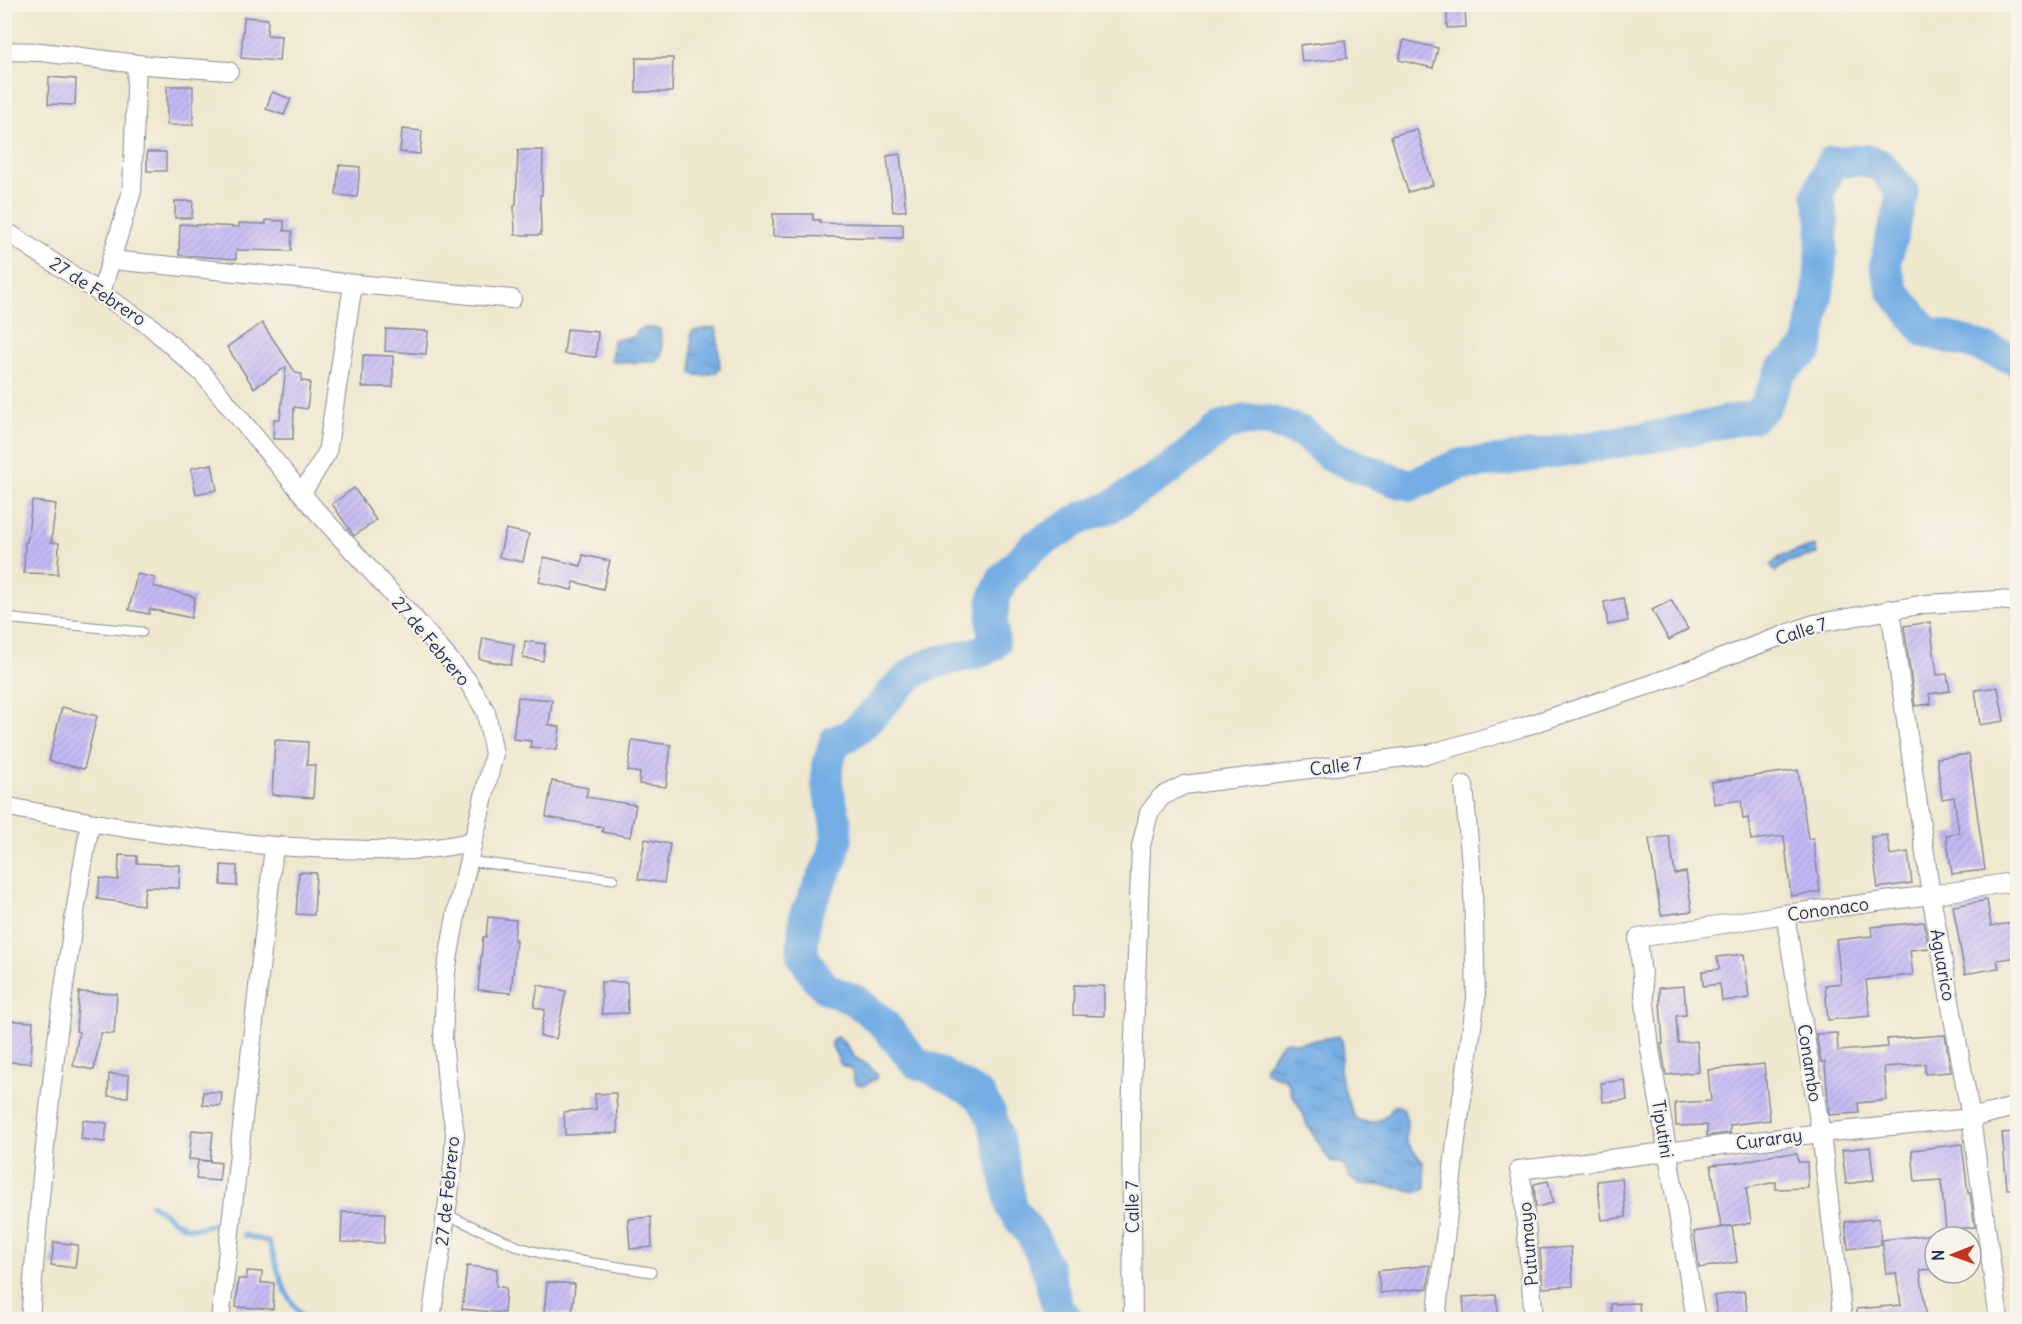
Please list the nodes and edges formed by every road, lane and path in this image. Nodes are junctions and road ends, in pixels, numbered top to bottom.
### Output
1 (4, 51) edge
2 (137, 64) junction
3 (229, 71) dead end
4 (4, 230) edge
5 (111, 260) junction
6 (353, 284) junction
7 (101, 293) junction
8 (512, 299) dead end
9 (302, 493) junction
10 (2018, 602) edge
11 (1890, 609) junction
12 (4, 618) edge
13 (142, 632) dead end
14 (1464, 785) dead end
15 (4, 807) edge
16 (90, 824) junction
17 (473, 841) junction
18 (274, 847) junction
19 (468, 861) junction
20 (613, 879) dead end
21 (2018, 881) edge
22 (1931, 896) junction
23 (1785, 915) junction
24 (1638, 938) joint
25 (2018, 1106) edge
26 (1971, 1118) junction
27 (1821, 1132) junction
28 (1667, 1153) junction
29 (1519, 1170) joint
30 (445, 1214) junction
31 (651, 1272) dead end
32 (30, 1320) edge
33 (220, 1320) edge
34 (431, 1320) edge
35 (1133, 1320) edge
36 (1436, 1320) edge
37 (1534, 1320) edge
38 (1696, 1320) edge
39 (1843, 1320) edge
40 (1999, 1320) edge

1 - 2 street
2 - 3 street
2 - 5 street
4 - 7 street, 27 de Febrero
5 - 6 street
5 - 7 street
6 - 8 street
6 - 9 street
7 - 9 street, 27 de Febrero
9 - 17 street, 27 de Febrero
10 - 11 street, Calle 7
11 - 22 street, Aguarico
11 - 35 street, Calle 7
12 - 13 lane
14 - 36 street
15 - 16 street
16 - 18 street
16 - 32 street
17 - 18 street
17 - 19 street, 27 de Febrero
18 - 33 street
19 - 20 lane
19 - 30 street, 27 de Febrero
21 - 22 street, Cononaco
22 - 23 street, Cononaco
22 - 26 street, Aguarico
23 - 24 street, Cononaco
23 - 27 street, Conambo
24 - 28 street, Tiputini
25 - 26 street, Curaray
26 - 27 street, Curaray
26 - 40 street, Aguarico
27 - 28 street, Curaray
27 - 39 street, Conambo
28 - 29 street, Curaray
28 - 38 street, Tiputini
29 - 37 street, Putumayo
30 - 31 lane
30 - 34 street, 27 de Febrero

